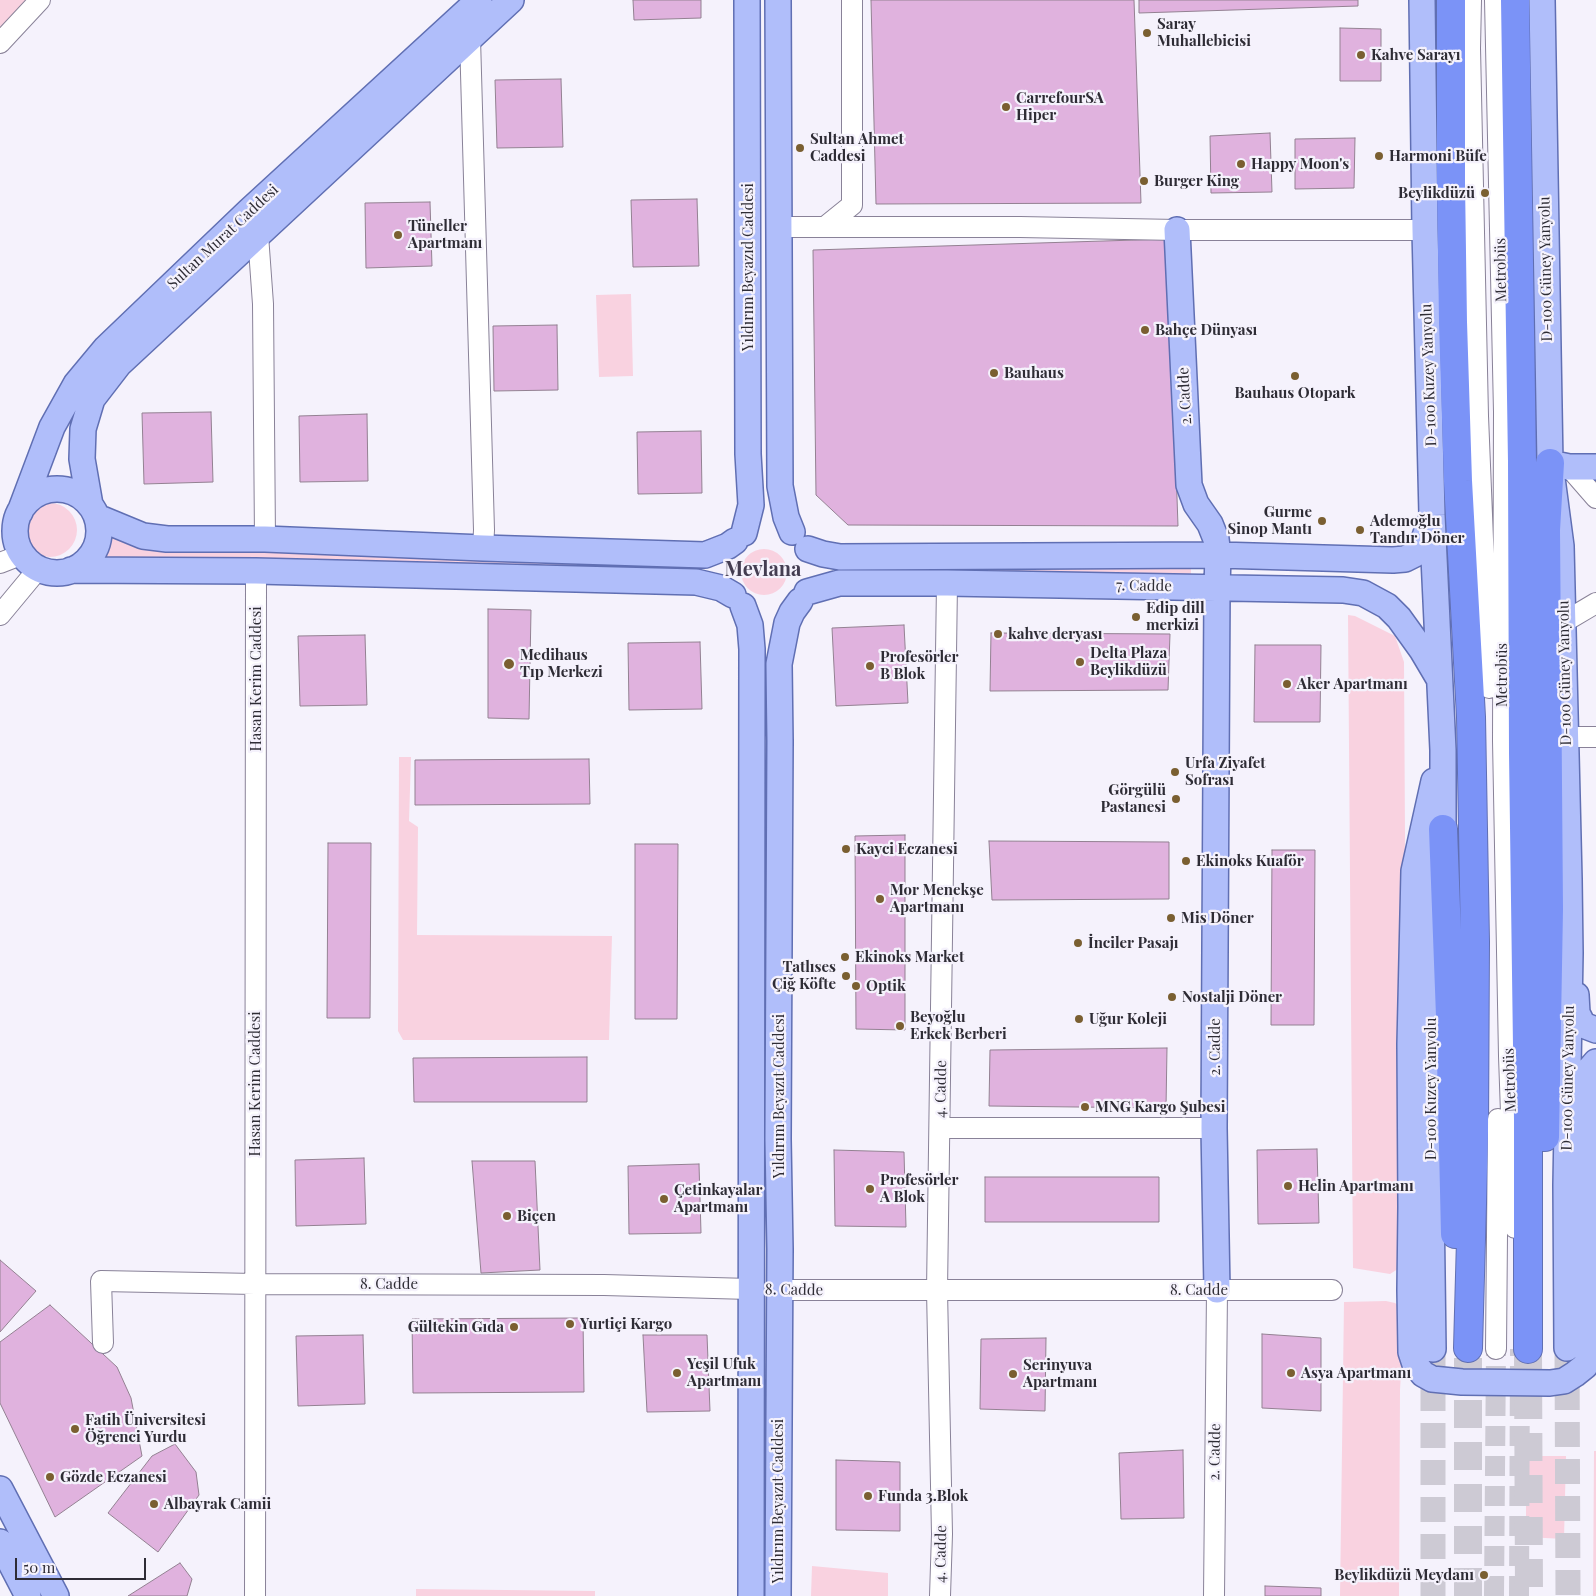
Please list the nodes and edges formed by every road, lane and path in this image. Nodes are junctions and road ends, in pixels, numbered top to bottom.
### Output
1 (40, 0) edge
2 (479, 0) edge
3 (511, 0) edge
4 (747, 0) edge
5 (778, 0) edge
6 (852, 0) edge
7 (1422, 0) edge
8 (1451, 0) edge
9 (1471, 0) edge
10 (1495, 0) edge
11 (1515, 0) edge
12 (1545, 5) edge
13 (470, 38) junction
14 (0, 43) edge
15 (826, 226) junction
16 (780, 227) junction
17 (1177, 230) junction
18 (1424, 230) junction
19 (258, 235) junction
20 (1559, 465) junction
21 (1596, 467) edge
22 (1596, 498) edge
23 (94, 511) junction
24 (20, 512) junction
25 (1432, 515) junction
26 (739, 537) junction
27 (265, 539) junction
28 (800, 541) junction
29 (483, 548) junction
30 (1218, 555) junction
31 (31, 561) junction
32 (0, 564) edge
33 (71, 570) junction
34 (256, 571) junction
35 (947, 583) junction
36 (1216, 588) junction
37 (804, 596) junction
38 (738, 600) junction
39 (1596, 603) edge
40 (0, 615) edge
41 (1564, 622) junction
42 (1440, 680) junction
43 (1566, 736) junction
44 (1596, 737) edge
45 (1443, 750) junction
46 (1443, 829) junction
47 (1570, 953) junction
48 (1596, 1030) edge
49 (1596, 1062) edge
50 (940, 1128) junction
51 (1214, 1128) junction
52 (1527, 1206) junction
53 (255, 1284) junction
54 (750, 1289) junction
55 (780, 1290) junction
56 (937, 1290) junction
57 (1217, 1290) junction
58 (1332, 1290) dead end
59 (1469, 1301) junction
60 (103, 1343) dead end
61 (1468, 1348) tunnel mouth
62 (1567, 1348) tunnel mouth
63 (1433, 1349) tunnel mouth
64 (1496, 1349) tunnel mouth
65 (1524, 1349) joint
66 (0, 1489) edge
67 (0, 1544) edge
68 (28, 1596) edge
69 (56, 1596) edge
70 (255, 1596) edge
71 (751, 1596) edge
72 (778, 1596) edge
73 (940, 1596) edge
74 (1214, 1596) edge

1 - 14 street
2 - 24 main road, Sultan Murat Caddesi
3 - 13 main road, Sultan Murat Caddesi
4 - 26 main road, Yıldırım Beyazıd Caddesi
5 - 16 main road, Yıldırım Beyazıd Caddesi
6 - 15 street
7 - 18 main road, D-100 Kuzey Yanyolu
8 - 59 highway
9 - 64 street, Metrobüs
10 - 65 street, Metrobüs
11 - 52 highway
12 - 20 main road, D-100 Güney Yanyolu
13 - 19 main road, Sultan Murat Caddesi
13 - 29 street
15 - 16 street
15 - 17 street
16 - 28 main road, Yıldırım Beyazıd Caddesi
17 - 18 street
17 - 30 main road, 2. Cadde
18 - 25 main road, D-100 Kuzey Yanyolu
19 - 23 main road, Sultan Murat Caddesi
19 - 27 street
20 - 21 main road
20 - 22 street
20 - 41 main road, D-100 Güney Yanyolu
20 - 52 highway
23 - 24 main road
23 - 27 main road
23 - 33 main road
24 - 31 main road
25 - 30 main road, 7. Cadde
25 - 42 main road, D-100 Kuzey Yanyolu
26 - 28 main road
26 - 29 main road
26 - 38 main road
27 - 29 main road
28 - 30 main road, 7. Cadde
28 - 37 main road
30 - 36 main road, 2. Cadde
31 - 32 street
31 - 33 main road
31 - 40 street
33 - 34 main road
34 - 38 main road
34 - 53 street, Hasan Kerim Caddesi
35 - 36 main road, 7. Cadde
35 - 37 main road, 7. Cadde
35 - 50 street, 4. Cadde
36 - 42 main road, 7. Cadde
36 - 51 main road, 2. Cadde
37 - 38 main road
37 - 55 main road, Yıldırım Beyazıt Caddesi
38 - 54 main road, Yıldırım Beyazıt Caddesi
39 - 41 street
41 - 43 main road, D-100 Güney Yanyolu
42 - 45 main road, D-100 Kuzey Yanyolu
43 - 44 street
43 - 47 main road, D-100 Güney Yanyolu
45 - 46 main road, D-100 Kuzey Yanyolu
45 - 49 main road
46 - 59 highway
46 - 63 main road, D-100 Kuzey Yanyolu
47 - 48 main road
47 - 62 main road, D-100 Güney Yanyolu
50 - 51 street
50 - 56 street, 4. Cadde
51 - 57 main road, 2. Cadde
52 - 65 highway
53 - 54 street, 8. Cadde
53 - 60 street, 8. Cadde
53 - 70 street, Hasan Kerim Caddesi
54 - 55 main road, 8. Cadde
54 - 71 main road, Yıldırım Beyazıt Caddesi
55 - 56 street, 8. Cadde
55 - 72 main road, Yıldırım Beyazıt Caddesi
56 - 57 street, 8. Cadde
56 - 73 street, 4. Cadde
57 - 58 street, 8. Cadde
57 - 74 street, 2. Cadde
59 - 61 highway
66 - 69 main road
67 - 68 main road

